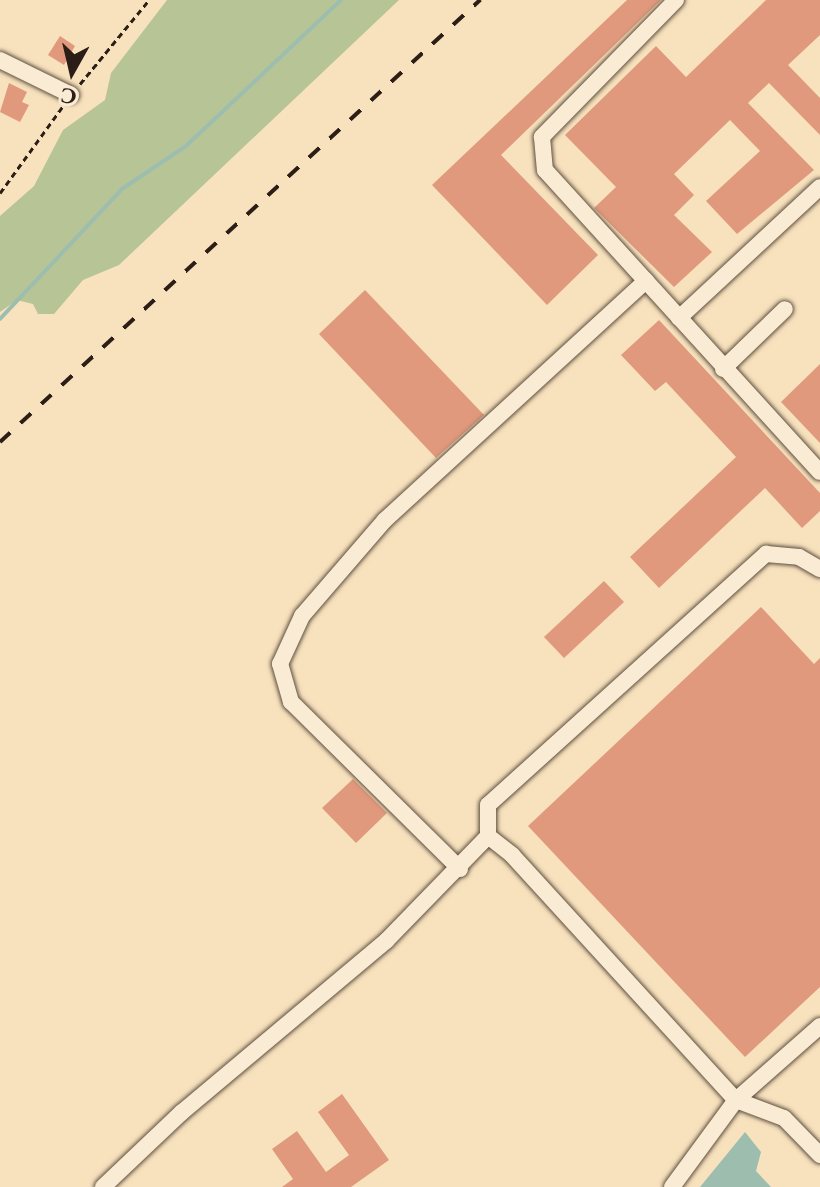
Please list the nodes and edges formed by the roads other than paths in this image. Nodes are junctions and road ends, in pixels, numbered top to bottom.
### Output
1 (676, 0) edge
2 (0, 60) edge
3 (71, 95) dead end
4 (820, 187) edge
5 (646, 281) junction
6 (785, 309) dead end
7 (679, 318) junction
8 (723, 369) junction
9 (820, 472) edge
10 (820, 569) edge
11 (488, 836) junction
12 (460, 869) junction
13 (820, 1026) edge
14 (736, 1100) junction
15 (820, 1155) edge
16 (103, 1187) edge
17 (672, 1187) edge

1 - 5 street
2 - 3 street
4 - 7 street
5 - 7 street
5 - 12 street
6 - 8 street
7 - 8 street
8 - 9 street
10 - 11 street
11 - 12 street
11 - 14 street
12 - 16 street
13 - 14 street
14 - 15 street
14 - 17 street

